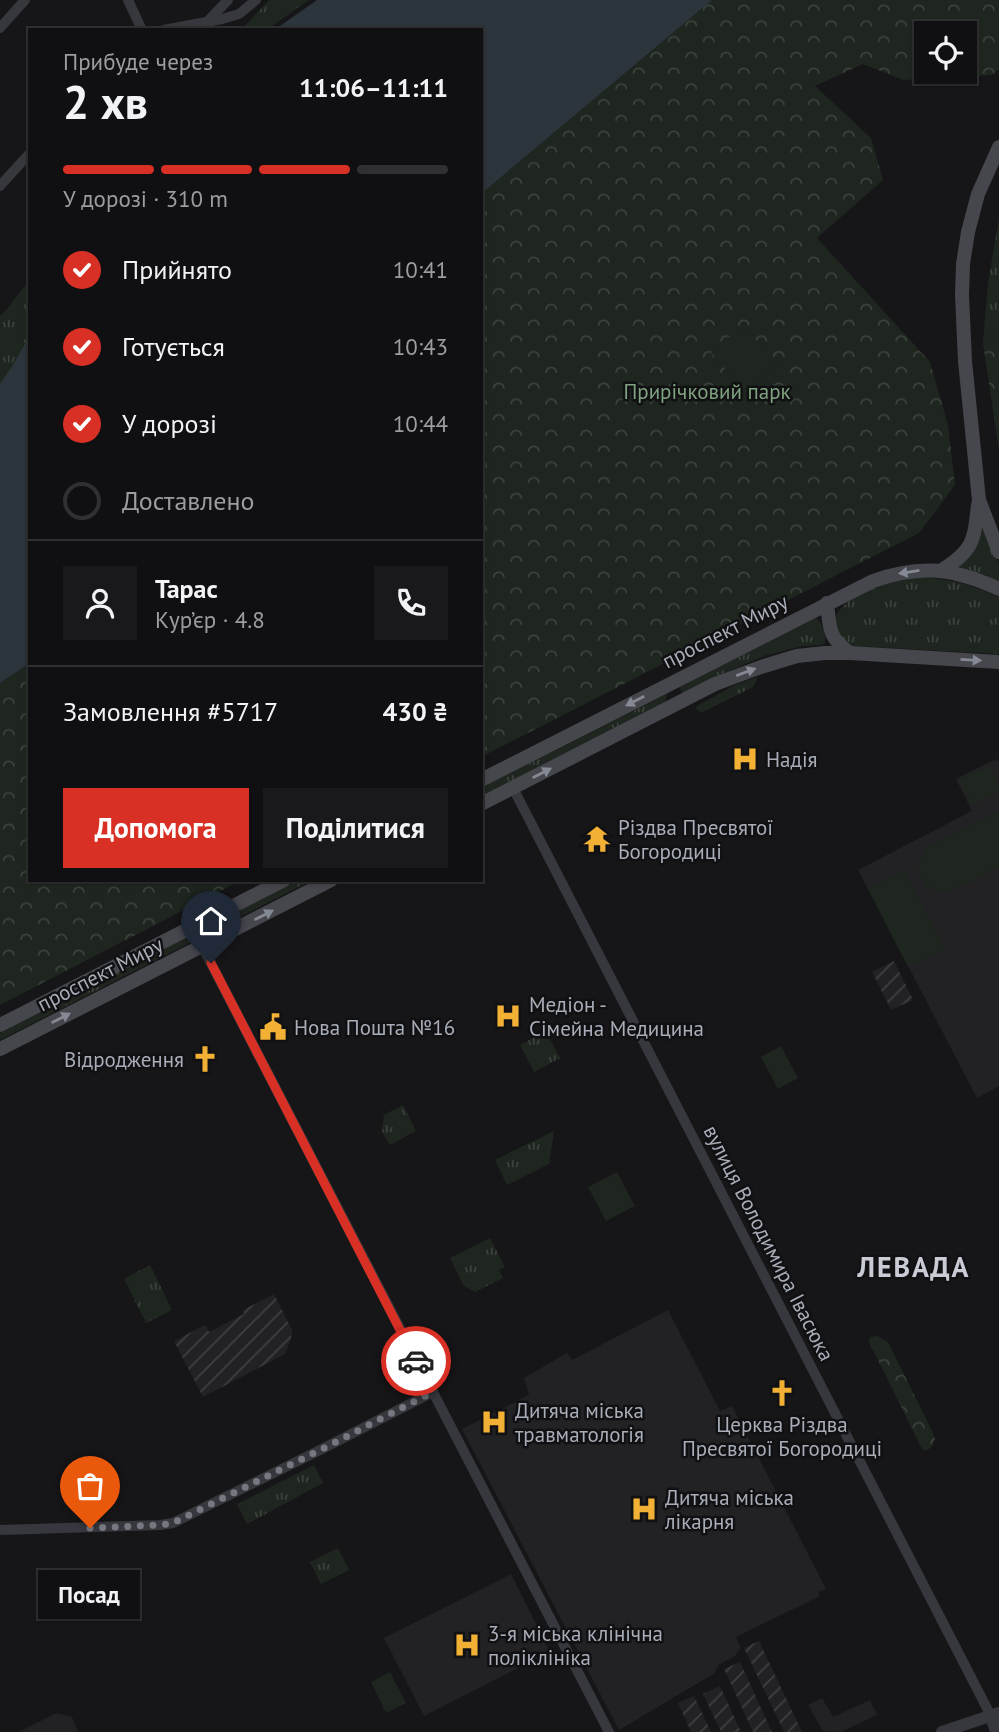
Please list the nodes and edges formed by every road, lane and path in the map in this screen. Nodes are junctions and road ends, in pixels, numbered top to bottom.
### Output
1 (25, 0) edge
2 (128, 0) edge
3 (228, 0) edge
4 (256, 0) edge
5 (207, 22) junction
6 (0, 28) edge
7 (141, 28) edge
8 (175, 28) edge
9 (999, 147) edge
10 (28, 155) edge
11 (0, 186) edge
12 (979, 500) junction
13 (999, 552) edge
14 (942, 570) junction
15 (999, 589) edge
16 (827, 603) junction
17 (850, 653) junction
18 (999, 662) edge
19 (669, 684) junction
20 (678, 703) junction
21 (483, 779) edge
22 (513, 788) junction
23 (483, 803) edge
24 (280, 882) edge
25 (326, 882) edge
26 (202, 946) junction
27 (0, 1025) edge
28 (0, 1049) edge
29 (433, 1392) junction
30 (0, 1530) edge
31 (995, 1714) edge
32 (609, 1732) edge
33 (942, 1732) edge
34 (996, 1732) edge

1 - 6 street
2 - 7 street
3 - 5 street
4 - 5 street
5 - 8 street
9 - 12 main road
10 - 11 street
12 - 13 main road
12 - 14 main road
14 - 15 main road, проспект Миру
14 -> 16 main road, проспект Миру
16 - 17 main road
16 - 19 main road, проспект Миру
17 -> 18 main road, проспект Миру
20 -> 17 main road, проспект Миру
19 - 20 main road
19 -> 21 main road, проспект Миру
22 -> 20 main road, проспект Миру
22 - 23 main road, проспект Миру
22 - 31 street, вулиця Володимира Івасюка
24 - 27 main road, проспект Миру
26 -> 25 main road, проспект Миру
28 -> 26 main road, проспект Миру
26 - 29 street
29 - 30 street
29 - 32 street
31 - 33 street
31 - 34 street

